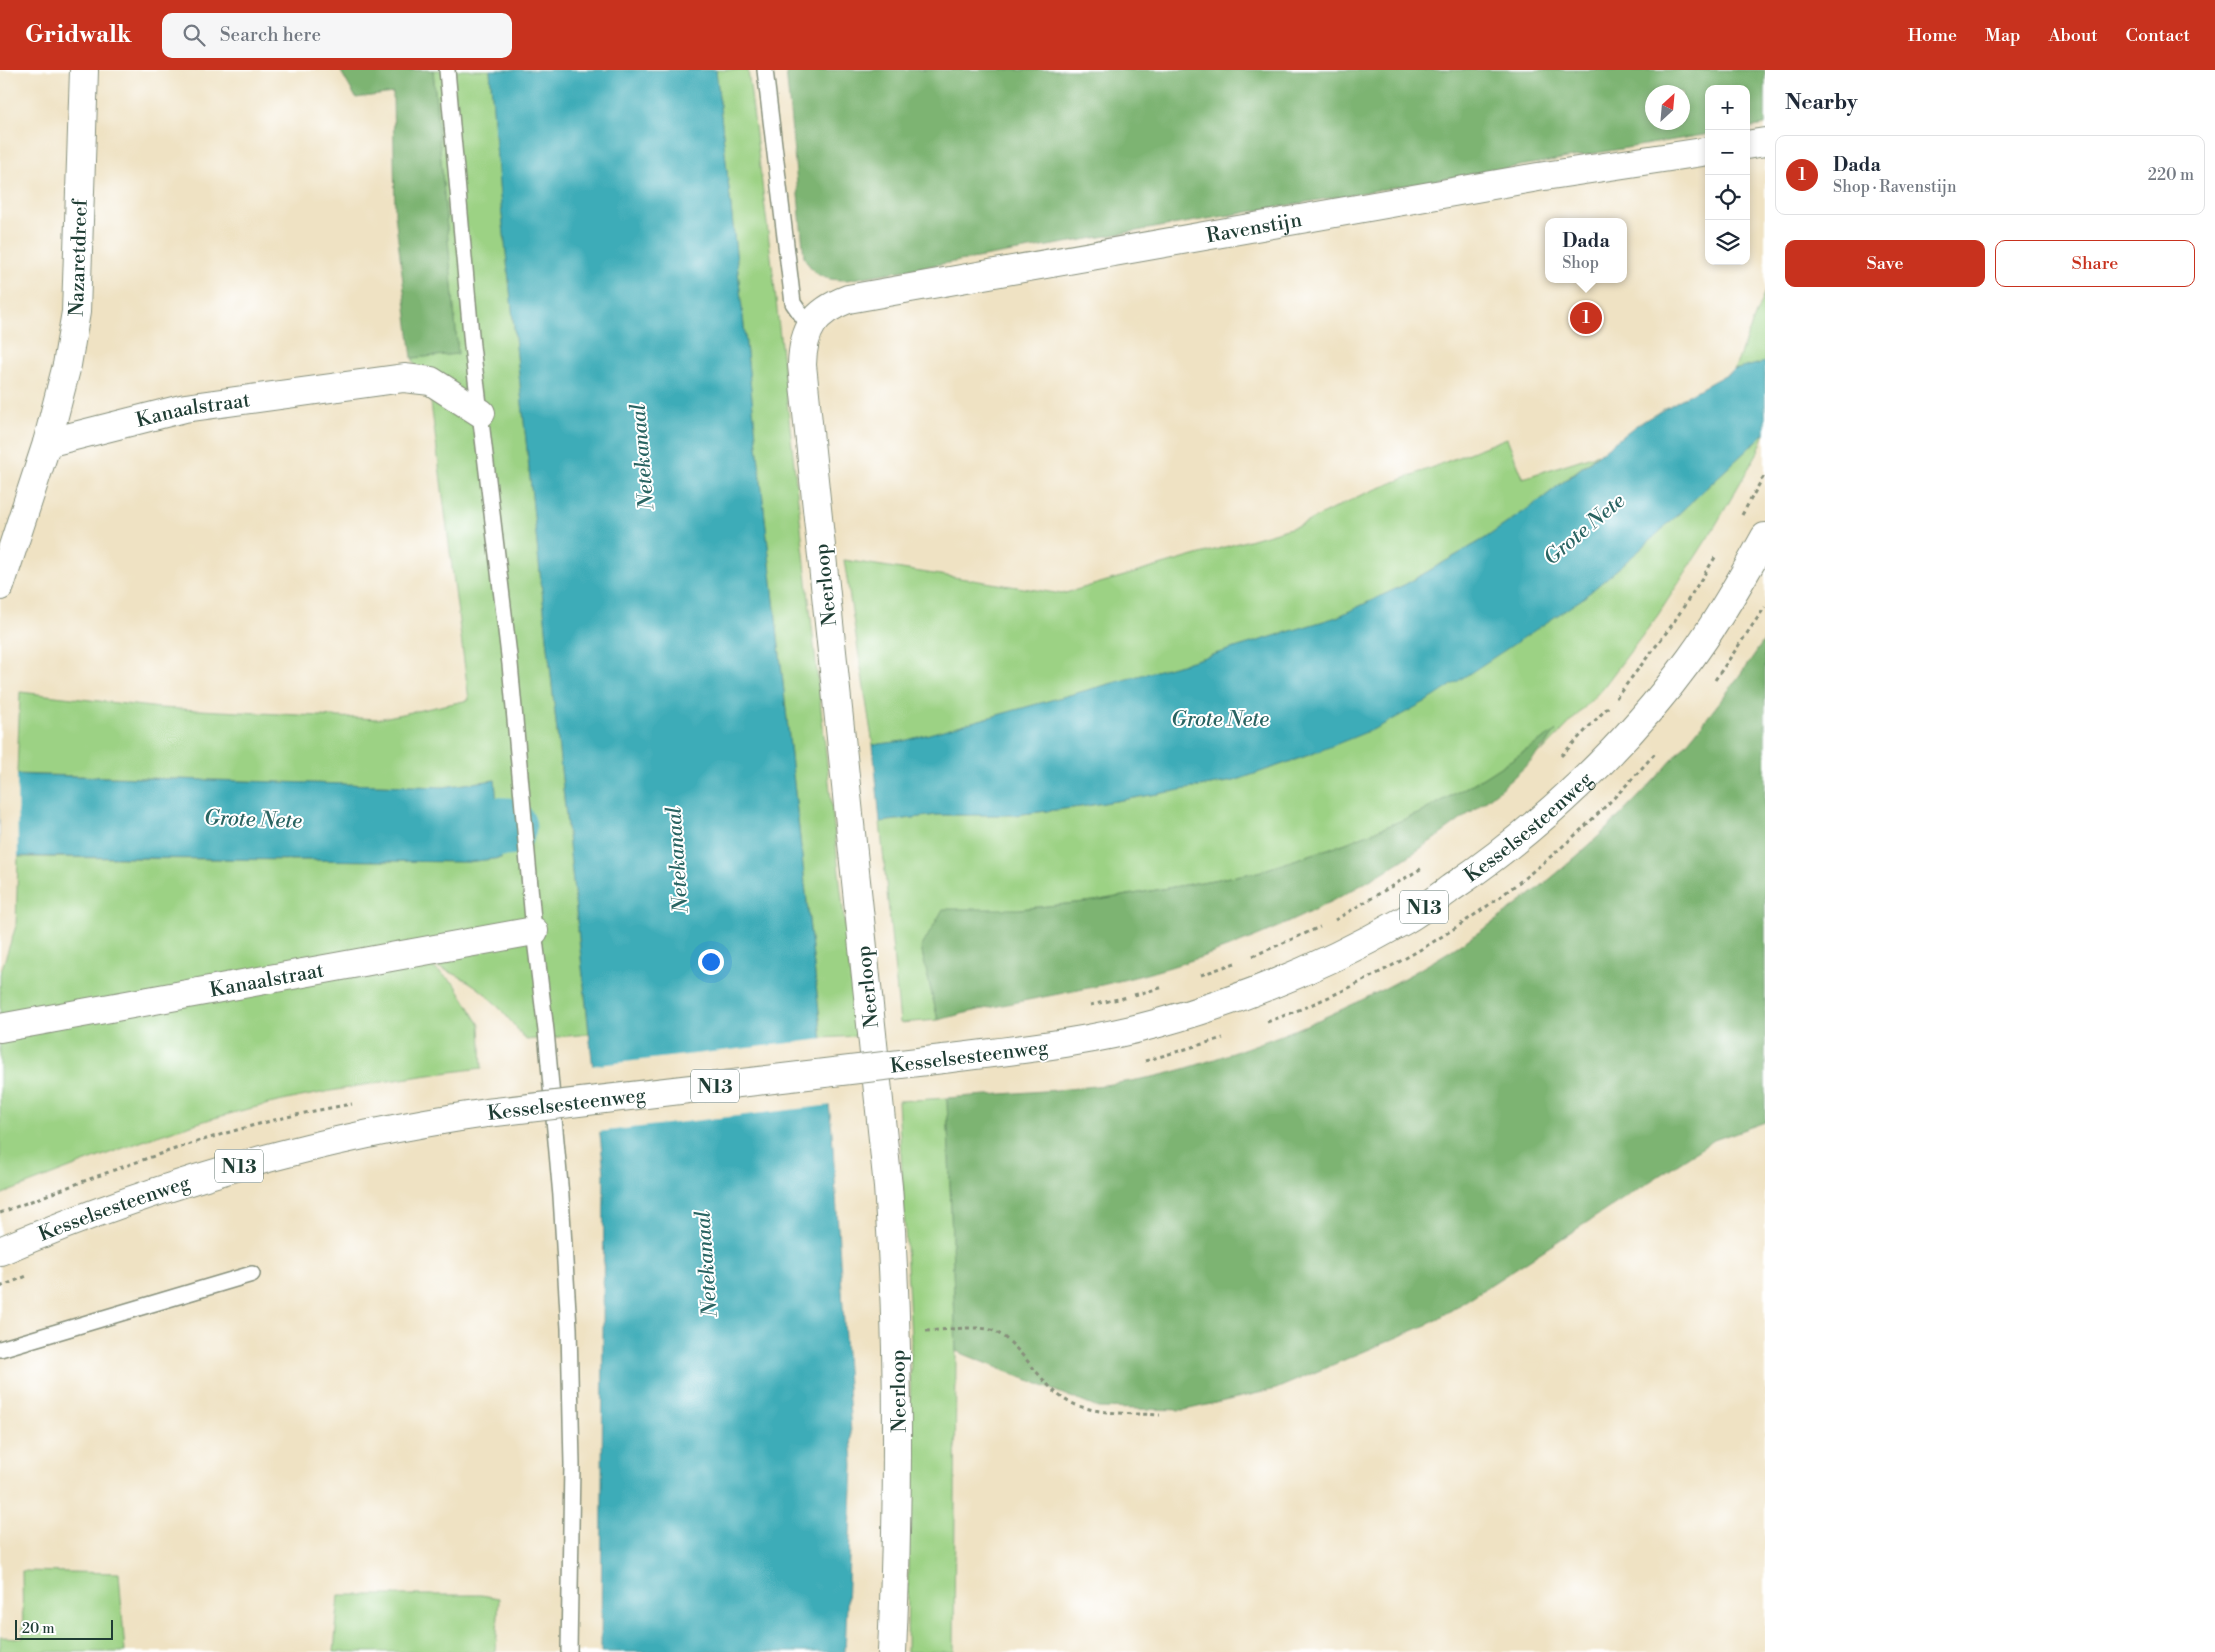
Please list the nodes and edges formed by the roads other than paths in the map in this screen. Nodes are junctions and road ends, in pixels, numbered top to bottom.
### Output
1 (84, 70) edge
2 (447, 70) edge
3 (765, 70) edge
4 (1765, 142) edge
5 (1750, 144) edge
6 (1705, 152) edge
7 (809, 326) junction
8 (481, 413) junction
9 (47, 442) junction
10 (1765, 537) edge
11 (0, 586) edge
12 (534, 931) junction
13 (0, 1028) edge
14 (0, 1250) edge
15 (252, 1274) dead end
16 (0, 1349) edge
17 (569, 1652) edge
18 (892, 1652) edge

1 - 9 street, Nazaretdreef
2 - 8 lane
3 - 7 lane
4 - 5 street
6 - 7 street, Ravenstijn
7 - 18 street, Neerloop
8 - 9 street, Kanaalstraat
8 - 12 lane
9 - 11 street
10 - 14 street, Kesselsesteenweg / N13, bridge
12 - 13 street, Kanaalstraat
12 - 17 lane
15 - 16 lane

